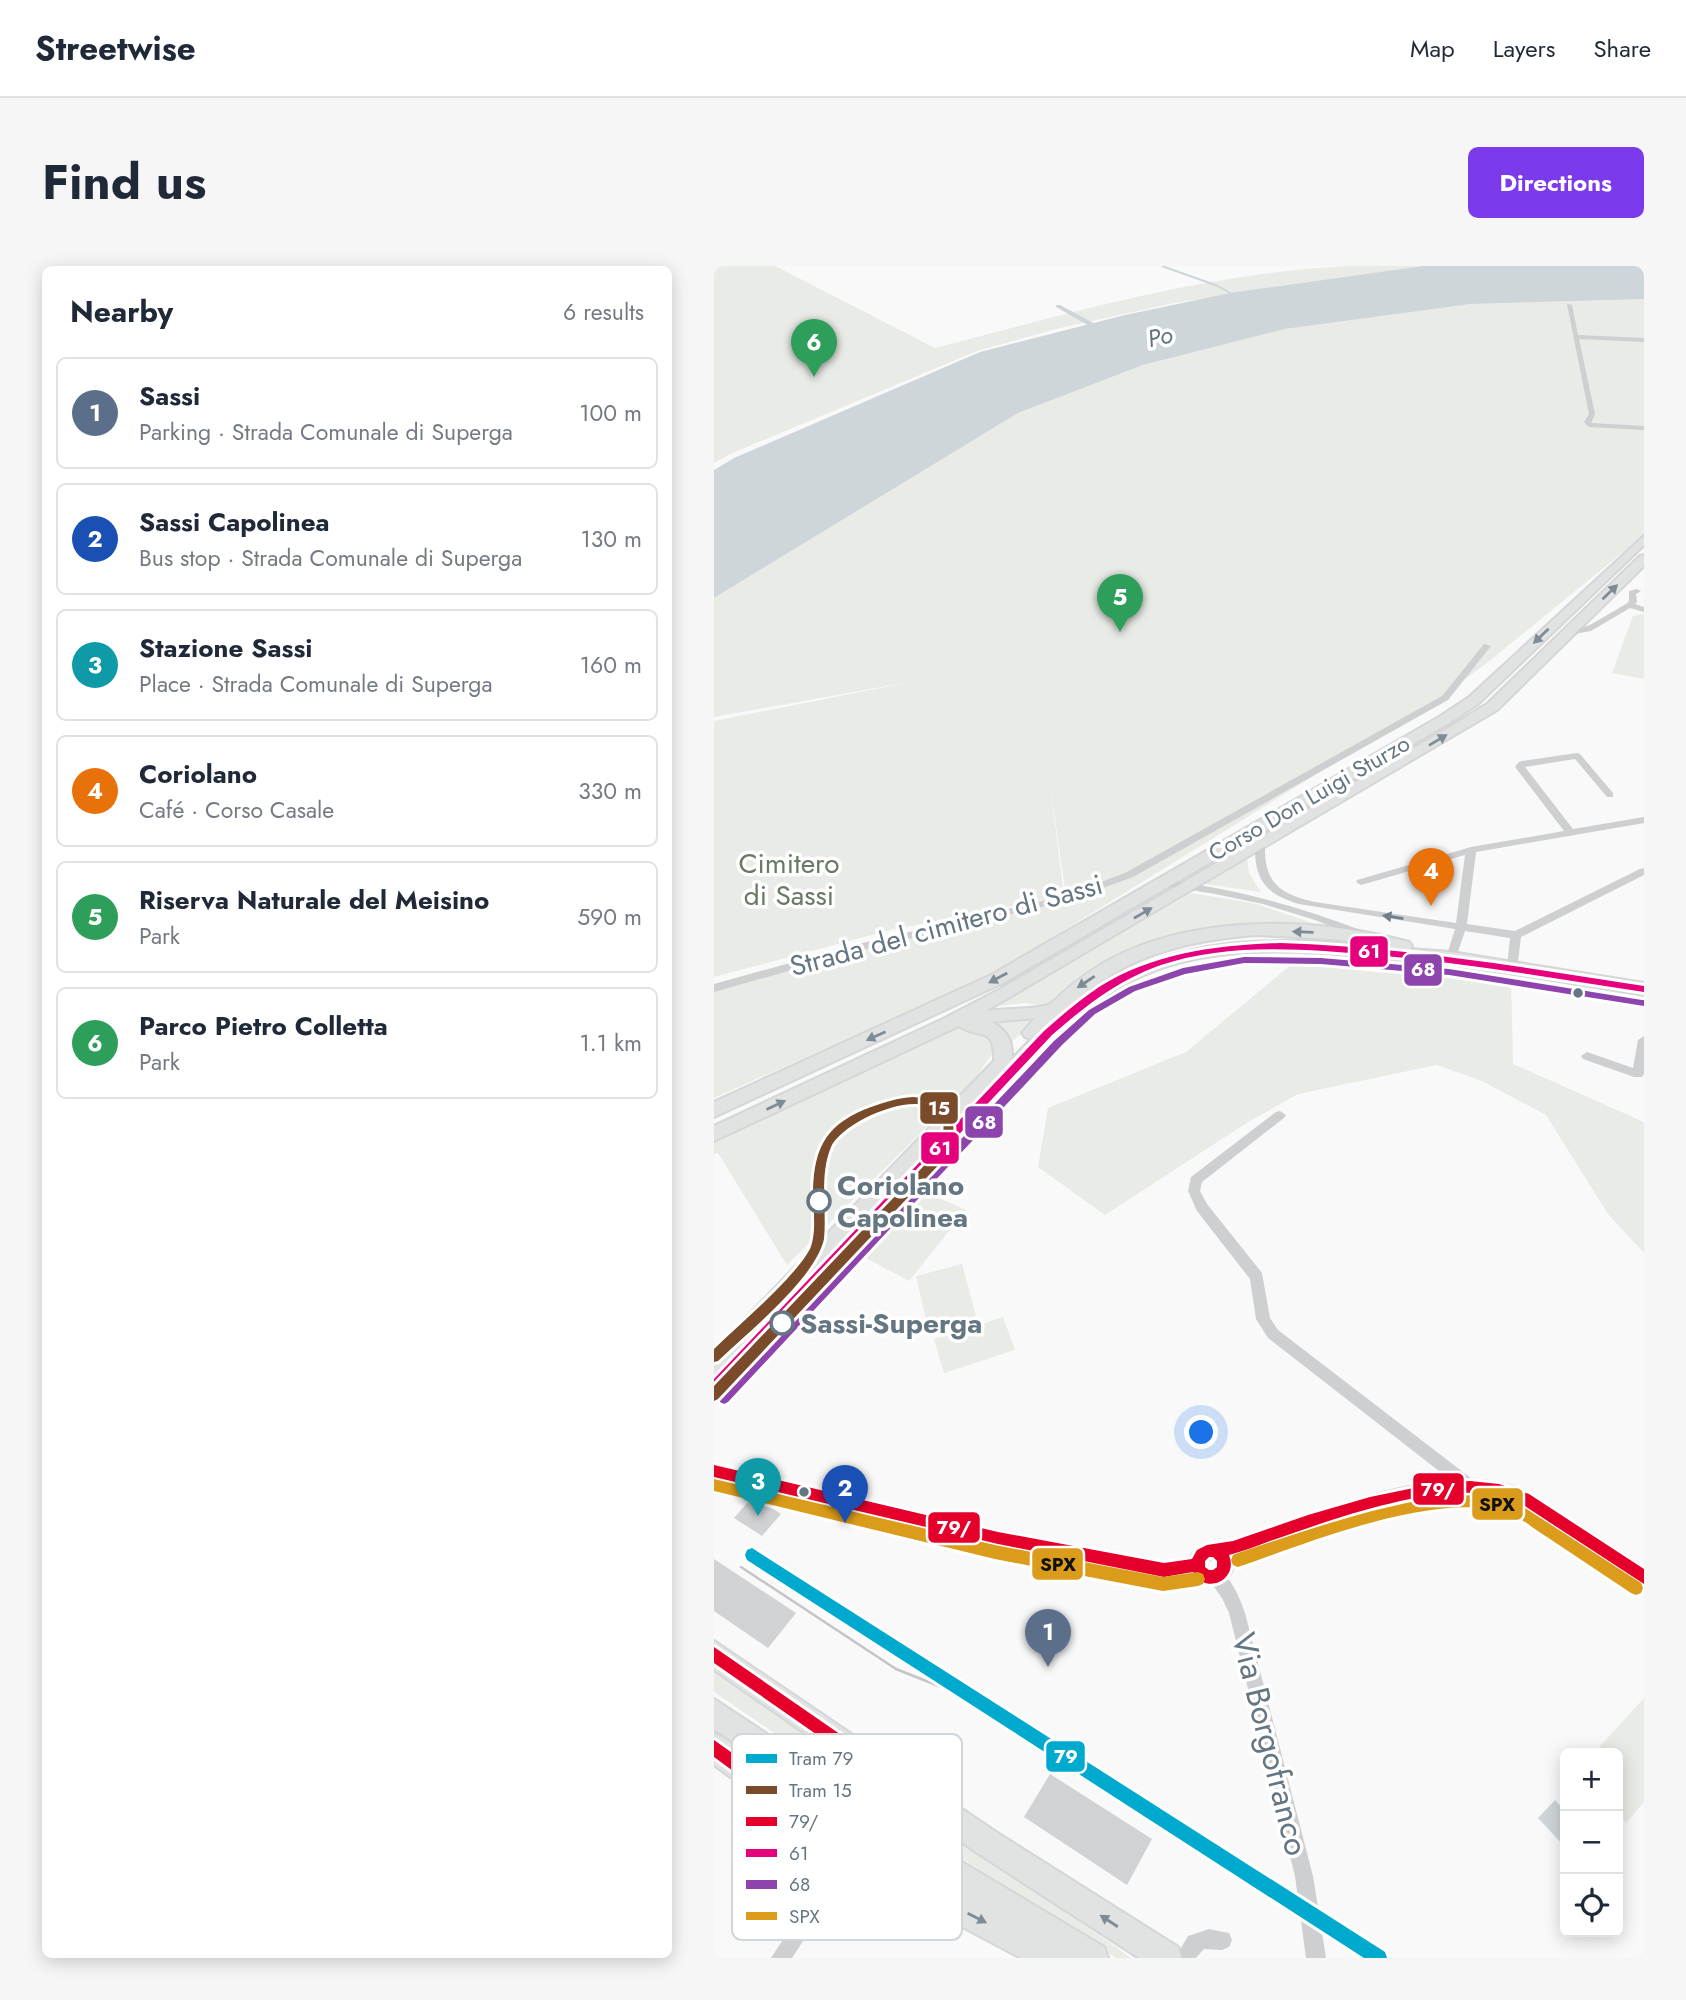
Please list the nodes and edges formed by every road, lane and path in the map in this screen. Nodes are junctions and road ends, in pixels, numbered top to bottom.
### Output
1 (1569, 305) dead end
2 (1576, 337) junction
3 (1644, 340) edge
4 (1644, 428) edge
5 (1644, 539) edge
6 (1644, 559) edge
7 (1637, 591) dead end
8 (1629, 605) junction
9 (1644, 610) edge
10 (1568, 633) junction
11 (1487, 646) dead end
12 (1610, 795) dead end
13 (1644, 820) edge
14 (1570, 832) junction
15 (1260, 845) junction
16 (1471, 850) junction
17 (1644, 871) edge
18 (1361, 882) dead end
19 (1163, 883) junction
20 (1189, 886) junction
21 (1283, 897) junction
22 (1315, 905) junction
23 (1293, 909) junction
24 (1461, 928) junction
25 (1516, 935) junction
26 (1371, 938) junction
27 (1451, 958) junction
28 (1513, 967) junction
29 (714, 988) edge
30 (1644, 989) edge
31 (1077, 1007) junction
32 (1050, 1013) junction
33 (944, 1015) junction
34 (1644, 1040) edge
35 (1587, 1056) dead end
36 (1003, 1062) junction
37 (714, 1110) edge
38 (1280, 1115) dead end
39 (714, 1134) edge
40 (714, 1366) edge
41 (714, 1388) edge
42 (714, 1471) edge
43 (1471, 1487) junction
44 (1216, 1551) junction
45 (1196, 1565) junction
46 (1216, 1577) junction
47 (1644, 1577) edge
48 (714, 1654) edge
49 (714, 1713) edge
50 (746, 1734) edge
51 (828, 1734) edge
52 (714, 1748) edge
53 (732, 1761) edge
54 (962, 1824) edge
55 (962, 1878) edge
56 (962, 1911) edge
57 (792, 1940) edge
58 (1222, 1940) dead end
59 (780, 1958) edge
60 (1053, 1958) edge
61 (1093, 1958) edge
62 (1167, 1958) edge
63 (1185, 1958) edge
64 (1316, 1958) edge

1 - 2 street
2 - 3 street
2 - 4 street
5 -> 19 main road, Corso Don Luigi Sturzo
10 -> 6 main road, Corso Don Luigi Sturzo
7 - 8 street
8 - 9 street
8 - 10 street
15 -> 10 main road, Corso Don Luigi Sturzo
11 - 29 street, Strada del cimitero di Sassi
12 - 14 street
13 - 14 street
14 - 16 street
15 - 20 main road, Corso Don Luigi Sturzo
15 - 21 street
16 - 18 street
16 - 24 street
17 - 25 street
19 - 20 street
19 -> 33 main road, Corso Don Luigi Sturzo
20 - 23 street
33 -> 20 main road, Corso Don Luigi Sturzo
21 - 22 street
21 - 23 street
22 - 23 street
24 -> 22 street
23 - 26 street
24 - 25 street
24 - 27 street
25 - 28 street
26 - 27 main road
26 -> 32 main road
27 - 28 main road
27 - 31 main road
28 - 30 main road
31 - 32 main road
31 - 41 main road
32 - 33 main road
32 - 36 main road
33 - 36 main road
33 -> 37 main road
39 -> 33 main road
34 - 35 street
36 - 40 main road
38 - 43 street
42 - 45 street
43 - 44 street
43 - 47 street
44 - 45 street
44 - 46 street
45 - 46 street
46 - 64 street, Via Borgofranco
48 - 51 main road
49 - 50 main road
52 - 53 main road
62 -> 54 main road
55 - 61 main road
56 -> 60 main road
57 - 59 street
58 - 63 street

